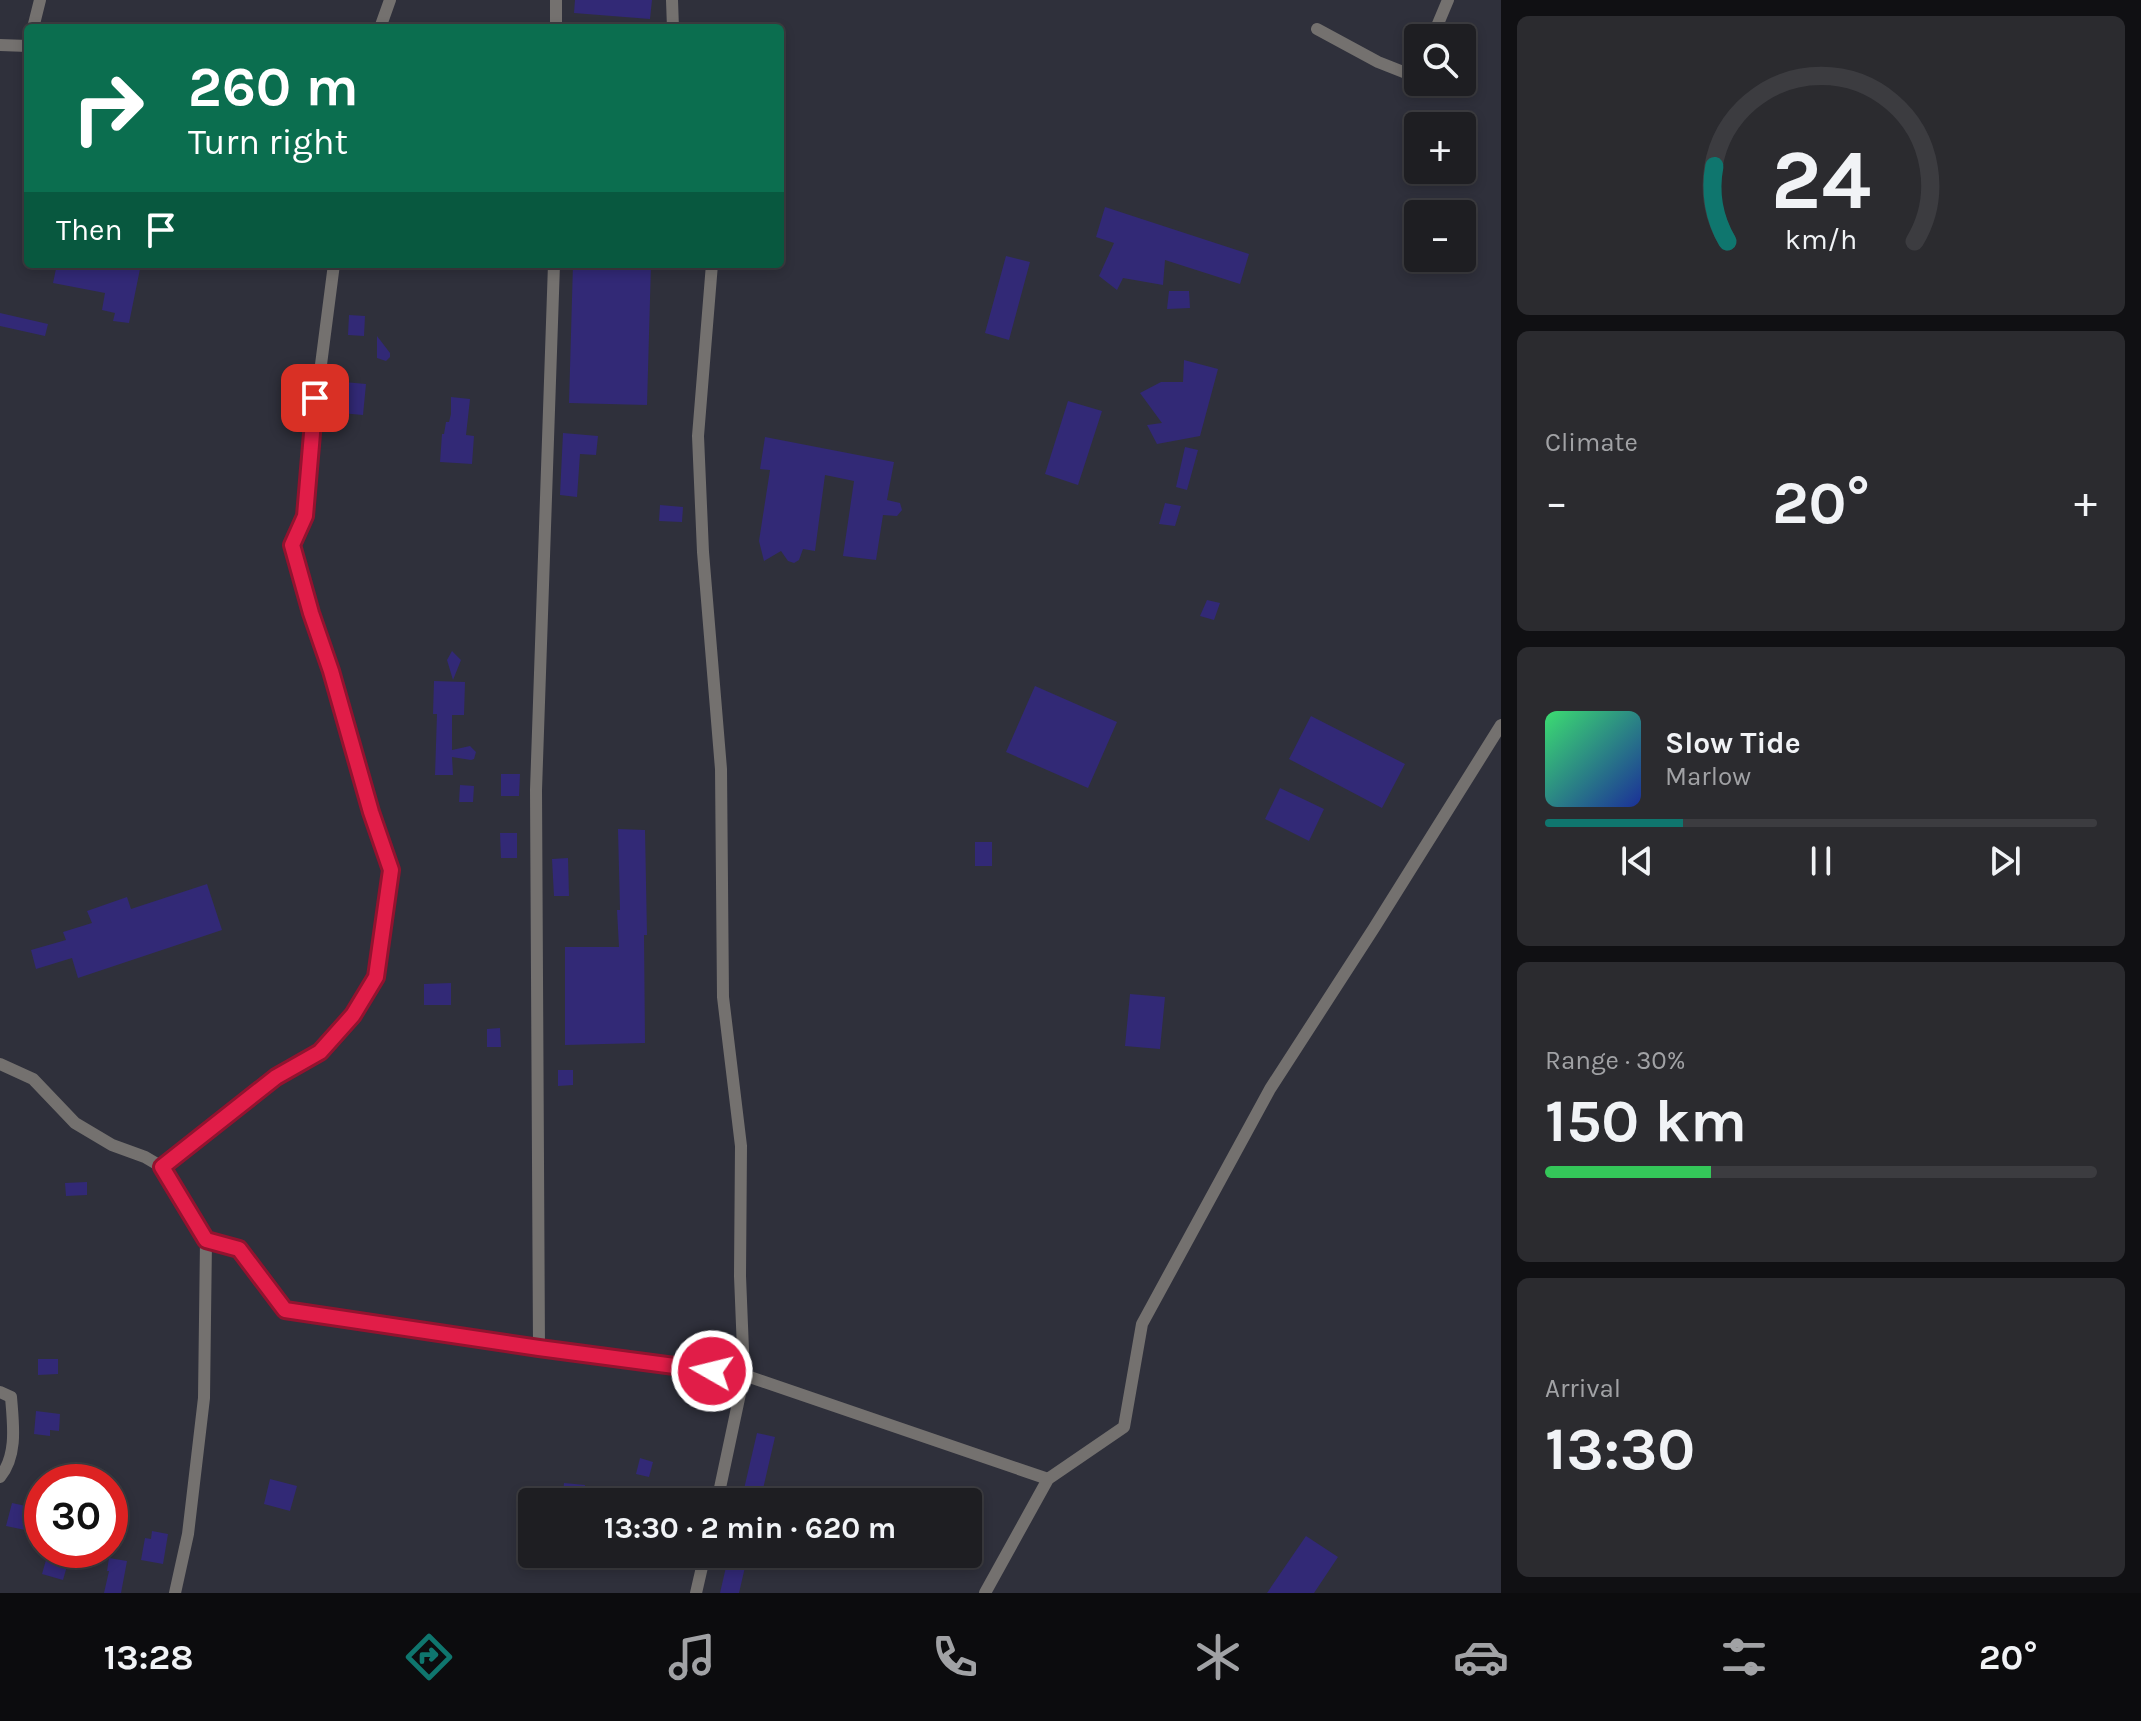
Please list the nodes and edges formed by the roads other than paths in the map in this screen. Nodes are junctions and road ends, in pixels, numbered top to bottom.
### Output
1 (40, 0) edge
2 (390, 0) edge
3 (556, 0) edge
4 (672, 0) edge
5 (1448, 0) edge
6 (34, 24) edge
7 (381, 24) edge
8 (556, 24) edge
9 (673, 24) edge
10 (1438, 24) edge
11 (1317, 29) dead end
12 (0, 45) edge
13 (24, 46) edge
14 (1404, 72) edge
15 (333, 268) edge
16 (554, 268) edge
17 (712, 268) edge
18 (1501, 725) edge
19 (0, 1064) edge
20 (162, 1167) junction
21 (206, 1240) junction
22 (539, 1348) junction
23 (744, 1375) junction
24 (0, 1392) edge
25 (0, 1477) edge
26 (1048, 1479) junction
27 (720, 1488) edge
28 (702, 1568) edge
29 (175, 1593) edge
30 (696, 1593) edge
31 (985, 1593) edge

1 - 6 street
2 - 7 street
3 - 8 street
4 - 9 street
5 - 10 street
11 - 14 street
12 - 13 street
15 - 20 street
16 - 22 street
17 - 23 street
18 - 26 street
19 - 20 street
20 - 21 street
21 - 22 street
21 - 29 street
22 - 23 street
23 - 26 street
23 - 27 street
24 - 25 street
26 - 31 street
28 - 30 street

